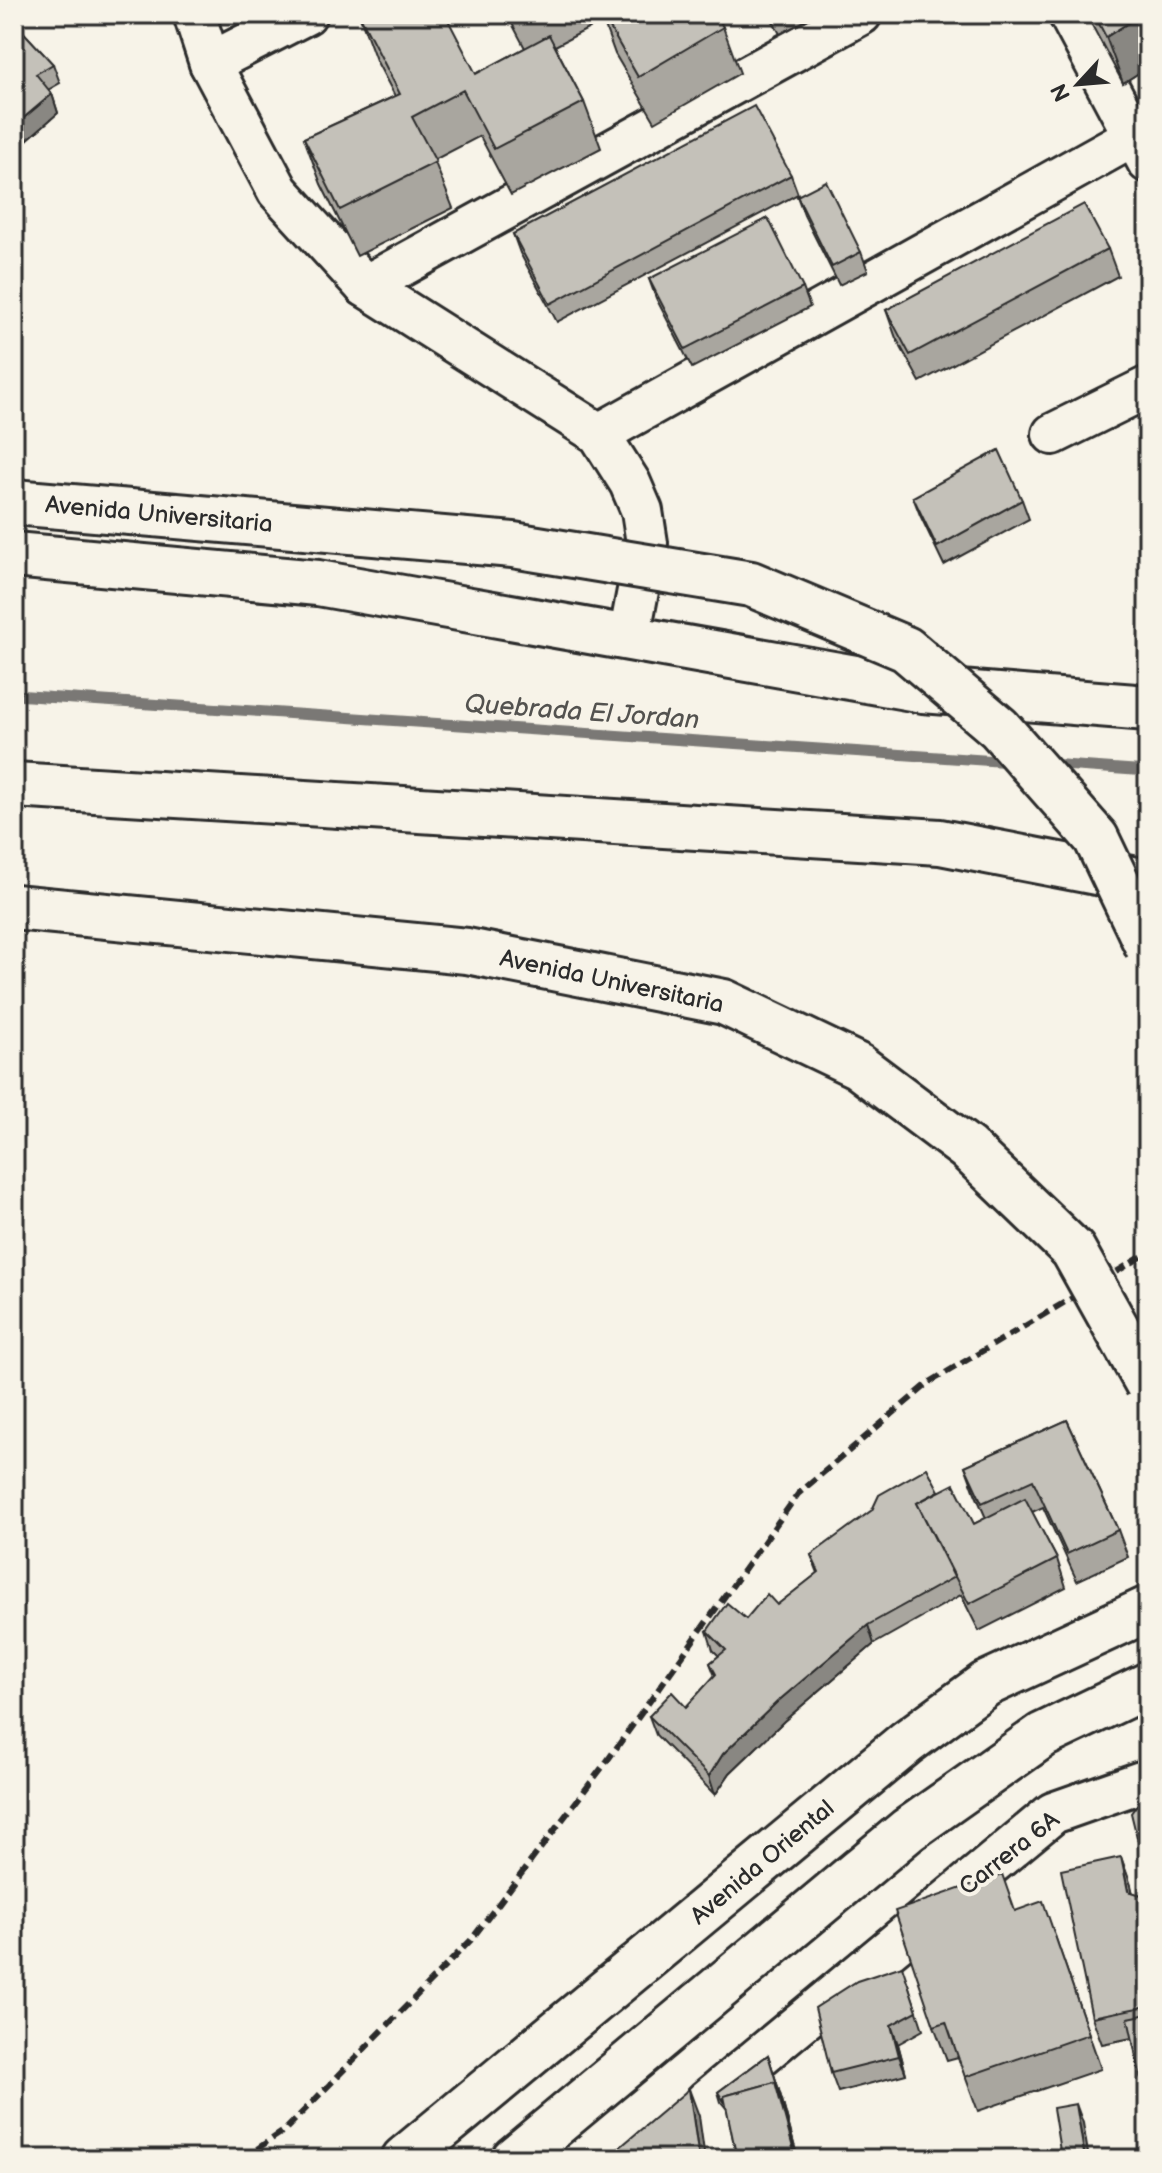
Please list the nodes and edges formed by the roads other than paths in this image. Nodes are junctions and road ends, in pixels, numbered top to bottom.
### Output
1 (194, 14) edge
2 (306, 14) edge
3 (861, 14) edge
4 (1069, 14) edge
5 (210, 63) junction
6 (1141, 149) edge
7 (365, 286) junction
8 (1148, 387) edge
9 (599, 434) junction
10 (1053, 434) dead end
11 (14, 502) edge
12 (14, 555) edge
13 (629, 638) junction
14 (1148, 708) edge
15 (14, 785) edge
16 (1148, 882) edge
17 (14, 907) edge
18 (1148, 947) edge
19 (1148, 1384) edge
20 (1148, 1609) edge
21 (1148, 1685) edge
22 (1141, 1782) dead end
23 (404, 2159) edge
24 (514, 2159) edge
25 (716, 2159) edge

1 - 5 street
2 - 5 street
3 - 7 street
4 - 6 street
5 - 7 street
6 - 9 street
7 - 9 street
8 - 10 street
9 - 13 street
11 - 18 main road, Avenida Universitaria, bridge
12 - 13 main road
13 - 14 main road
15 - 16 main road
17 - 19 main road, Avenida Universitaria, bridge
20 - 23 main road, Avenida Oriental
21 - 24 main road
22 - 25 street, Carrera 6A

